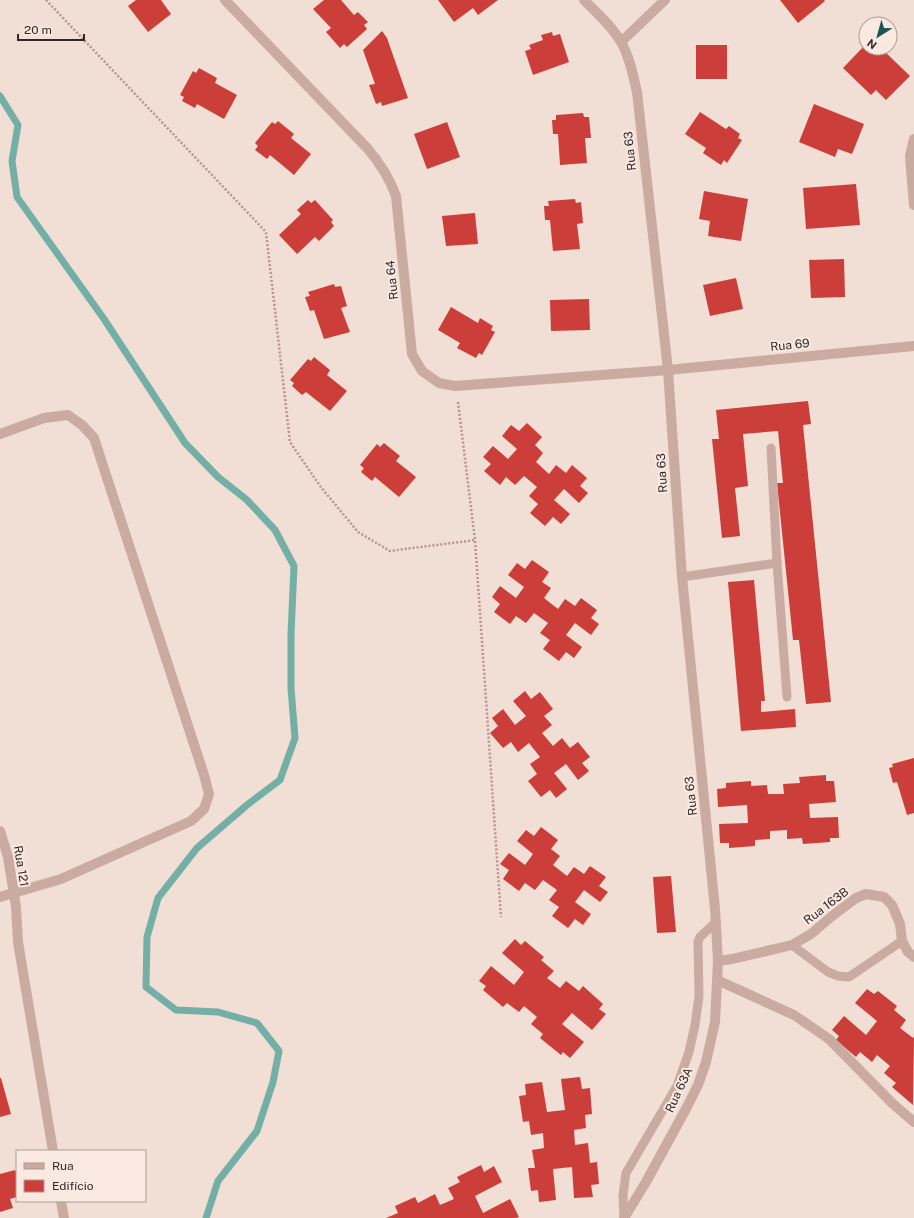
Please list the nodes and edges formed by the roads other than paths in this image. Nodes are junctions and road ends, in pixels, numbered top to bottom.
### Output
1 (225, 0) edge
2 (584, 0) edge
3 (665, 0) edge
4 (621, 42) junction
5 (914, 139) edge
6 (914, 205) edge
7 (914, 346) edge
8 (668, 370) junction
9 (0, 434) edge
10 (771, 448) dead end
11 (777, 563) junction
12 (682, 577) junction
13 (787, 697) dead end
14 (0, 831) edge
15 (13, 893) junction
16 (0, 897) edge
17 (716, 922) junction
18 (902, 942) junction
19 (792, 945) junction
20 (914, 957) edge
21 (718, 961) junction
22 (717, 980) junction
23 (914, 1122) edge
24 (53, 1150) edge
25 (61, 1202) edge
26 (64, 1218) edge
27 (624, 1218) edge

1 - 8 street, Rua 64
2 - 4 street, Rua 63
3 - 4 street
4 - 8 street, Rua 63
5 - 6 street
7 - 8 street, Rua 69
8 - 12 street, Rua 63
9 - 15 street
10 - 11 lane
11 - 12 lane
11 - 13 lane
12 - 17 street, Rua 63
14 - 15 street, Rua 121
15 - 16 street, Rua 121
15 - 24 street
17 - 21 street, Rua 63
17 - 27 lane
18 - 19 lane
18 - 19 street, Rua 163B
18 - 20 street
19 - 21 street, Rua 163B
21 - 22 street, Rua 63A
22 - 23 street
22 - 27 street, Rua 63A
25 - 26 street

